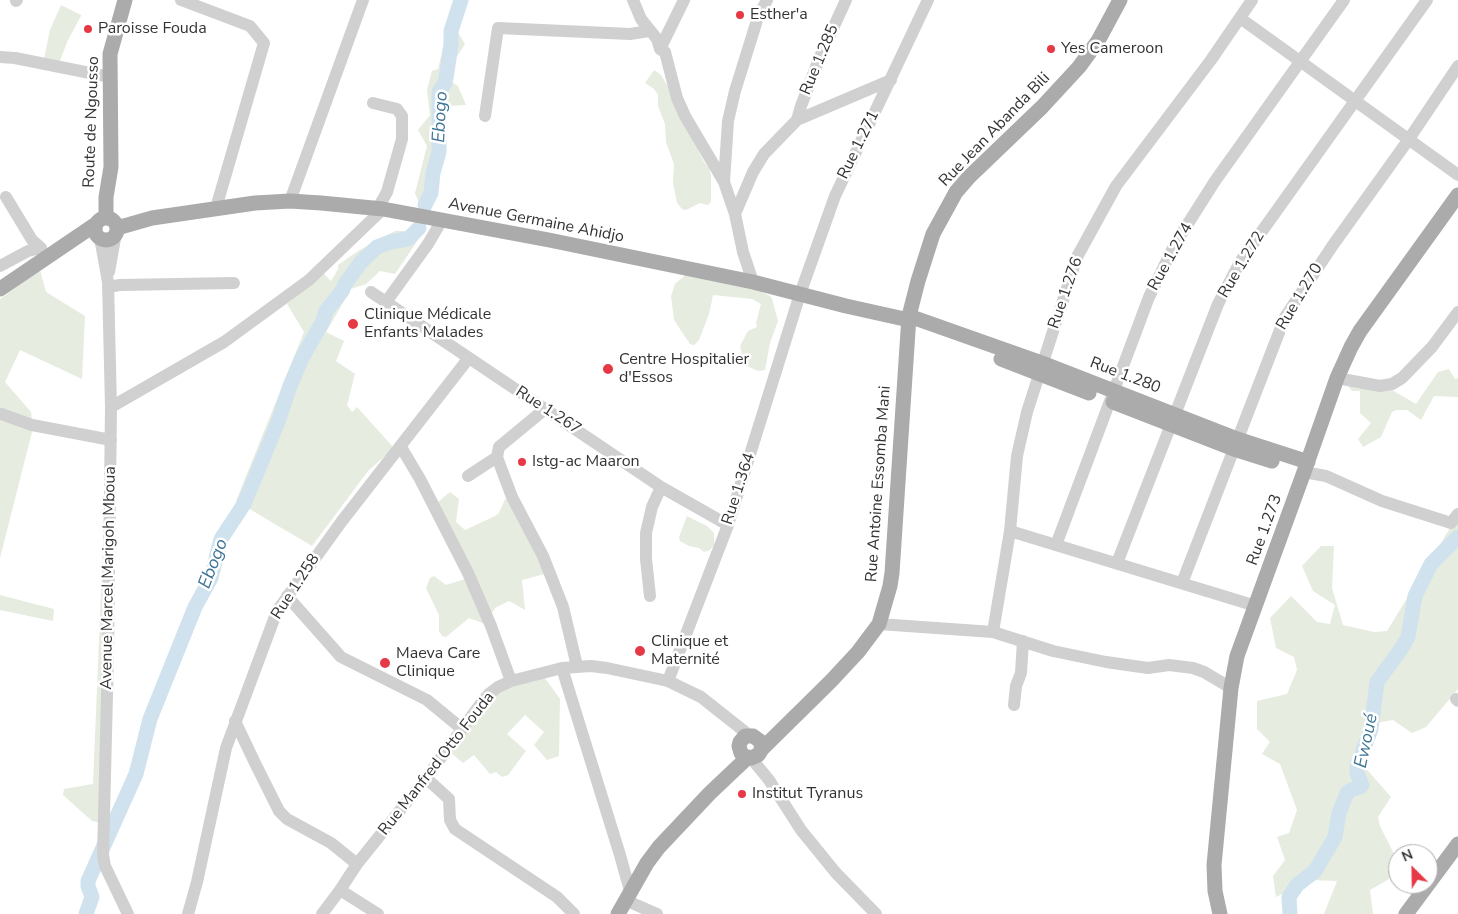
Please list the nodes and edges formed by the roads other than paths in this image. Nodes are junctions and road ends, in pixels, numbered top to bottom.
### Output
1 (125, 0) edge
2 (182, 0) edge
3 (363, 0) edge
4 (633, 0) edge
5 (684, 0) edge
6 (767, 0) edge
7 (846, 0) edge
8 (928, 0) edge
9 (1120, 0) edge
10 (1252, 0) edge
11 (1344, 0) edge
12 (1427, 0) edge
13 (1240, 18) junction
14 (650, 32) junction
15 (660, 49) junction
16 (0, 57) edge
17 (1301, 61) junction
18 (1458, 66) edge
19 (110, 78) junction
20 (891, 80) junction
21 (1356, 100) junction
22 (373, 103) dead end
23 (485, 116) dead end
24 (797, 120) junction
25 (1409, 138) junction
26 (1458, 175) edge
27 (724, 182) junction
28 (1458, 195) edge
29 (6, 197) dead end
30 (290, 201) junction
31 (216, 208) junction
32 (380, 209) junction
33 (735, 214) junction
34 (442, 220) junction
35 (106, 228) junction
36 (0, 266) edge
37 (753, 282) junction
38 (234, 283) dead end
39 (108, 284) junction
40 (0, 289) edge
41 (371, 292) dead end
42 (800, 294) junction
43 (386, 302) junction
44 (1458, 312) edge
45 (909, 320) junction
46 (468, 359) junction
47 (1041, 368) junction
48 (1336, 378) junction
49 (1113, 396) junction
50 (111, 407) junction
51 (545, 409) junction
52 (1, 414) edge
53 (1173, 419) junction
54 (110, 440) junction
55 (1236, 444) junction
56 (401, 447) junction
57 (497, 457) junction
58 (1306, 467) junction
59 (468, 476) dead end
60 (662, 487) junction
61 (1458, 514) edge
62 (728, 525) junction
63 (1010, 531) junction
64 (1056, 545) junction
65 (1117, 563) junction
66 (1182, 583) junction
67 (287, 596) junction
68 (650, 596) dead end
69 (1256, 606) junction
70 (879, 624) junction
71 (993, 632) junction
72 (1023, 641) junction
73 (577, 666) junction
74 (562, 668) junction
75 (511, 681) junction
76 (668, 681) junction
77 (1231, 688) junction
78 (1014, 705) dead end
79 (236, 721) junction
80 (462, 728) junction
81 (749, 747) junction
82 (426, 778) junction
83 (1458, 844) edge
84 (357, 864) junction
85 (340, 890) junction
86 (628, 896) junction
87 (128, 914) edge
88 (188, 914) edge
89 (322, 914) edge
90 (378, 914) edge
91 (574, 914) edge
92 (618, 914) edge
93 (657, 914) edge
94 (876, 914) edge
95 (1220, 914) edge
96 (1406, 914) edge

1 - 19 main road, Route de Ngousso
2 - 31 street
3 - 30 street
4 - 14 street
5 - 15 street
6 - 27 street
7 - 24 street, Rue 1.285
8 - 20 street, Rue 1.271
9 - 45 main road, Rue Jean Abanda Bili
10 - 13 street, Rue 1.276
11 - 17 street, Rue 1.274
12 - 21 street, Rue 1.272
13 - 17 street
13 - 47 street, Rue 1.276
14 - 15 street
14 - 23 street
15 - 27 street
16 - 19 street
17 - 21 street
17 - 49 street, Rue 1.274
18 - 25 street, Rue 1.270
19 - 35 main road, Route de Ngousso
20 - 24 street
20 - 42 street, Rue 1.271
21 - 25 street
21 - 53 street, Rue 1.272
22 - 32 street
24 - 33 street
25 - 26 street
25 - 55 street, Rue 1.270
27 - 33 street
28 - 48 main road, Rue 1.273
29 - 36 street
30 - 31 main road, Avenue Germaine Ahidjo
30 - 32 main road, Avenue Germaine Ahidjo
31 - 35 main road, Avenue Germaine Ahidjo
32 - 34 main road, Avenue Germaine Ahidjo
32 - 50 street
33 - 37 street
34 - 37 main road, Avenue Germaine Ahidjo
34 - 43 street
35 - 39 street, Avenue Marcel Marigoh Mboua
35 - 40 main road
37 - 42 main road, Avenue Germaine Ahidjo
38 - 39 street
39 - 50 street, Avenue Marcel Marigoh Mboua
41 - 43 street, Rue 1.267
42 - 45 main road, Avenue Germaine Ahidjo
42 - 62 street, Rue 1.364
43 - 46 street, Rue 1.267
44 - 48 street
45 - 47 main road, Rue 1.280
45 - 70 main road, Rue Antoine Essomba Mani
46 - 51 street, Rue 1.267
46 - 56 street, Rue 1.258
47 - 49 main road, Rue 1.280
47 - 63 street, Rue 1.276
48 - 58 main road, Rue 1.273
49 - 53 main road, Rue 1.280
49 - 64 street, Rue 1.274
50 - 54 street, Avenue Marcel Marigoh Mboua
51 - 57 street
51 - 60 street, Rue 1.267
52 - 54 street
53 - 55 main road, Rue 1.280
53 - 65 street, Rue 1.272
54 - 87 street, Avenue Marcel Marigoh Mboua
55 - 58 main road, Rue 1.280
55 - 66 street, Rue 1.270
56 - 67 street, Rue 1.258
56 - 75 street
57 - 59 street
57 - 73 street
58 - 61 street, Rue 1.280
58 - 69 main road, Rue 1.273
60 - 62 street, Rue 1.267
60 - 68 street
62 - 76 street, Rue 1.364
63 - 64 street
63 - 71 street, Rue 1.276
64 - 65 street
65 - 66 street
66 - 69 street
67 - 79 street, Rue 1.258
67 - 80 street
69 - 77 main road, Rue 1.273
70 - 71 street
70 - 81 main road, Rue Antoine Essomba Mani
71 - 72 street
72 - 77 street
72 - 78 street
73 - 74 street, Rue Manfred Otto Fouda
73 - 76 street, Rue Manfred Otto Fouda
74 - 75 street, Rue Manfred Otto Fouda
74 - 86 street
75 - 80 street, Rue Manfred Otto Fouda
76 - 81 street, Rue Manfred Otto Fouda
77 - 95 main road, Rue 1.273
79 - 84 street
79 - 88 street, Rue 1.258
80 - 82 street, Rue Manfred Otto Fouda
81 - 86 main road
81 - 94 street
82 - 84 street, Rue Manfred Otto Fouda
82 - 91 street
83 - 96 main road
84 - 85 street, Rue Manfred Otto Fouda
85 - 89 street, Rue Manfred Otto Fouda
85 - 90 street
86 - 92 main road
86 - 93 street

